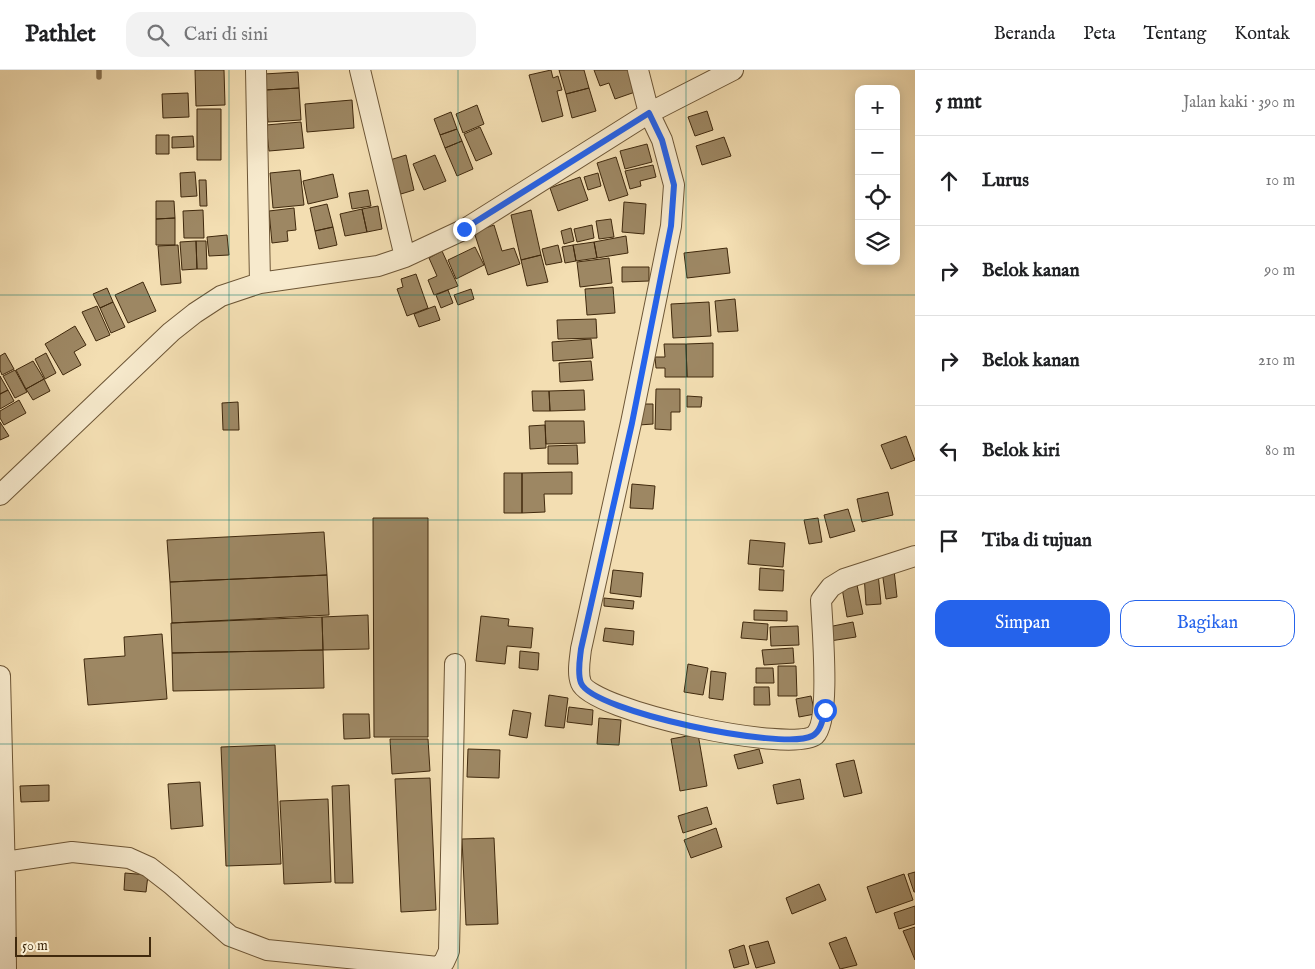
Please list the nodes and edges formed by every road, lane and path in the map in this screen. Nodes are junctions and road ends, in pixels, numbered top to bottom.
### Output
1 (256, 70) edge
2 (360, 70) edge
3 (638, 70) edge
4 (732, 70) edge
5 (649, 113) junction
6 (405, 257) junction
7 (260, 283) junction
8 (0, 496) edge
9 (915, 556) edge
10 (455, 664) dead end
11 (0, 676) edge
12 (3, 873) edge
13 (6, 969) edge

1 - 7 street
2 - 6 street
3 - 5 street
4 - 5 street
5 - 6 street
5 - 9 street
6 - 7 street
7 - 8 street
10 - 12 street
11 - 12 street
12 - 13 street

